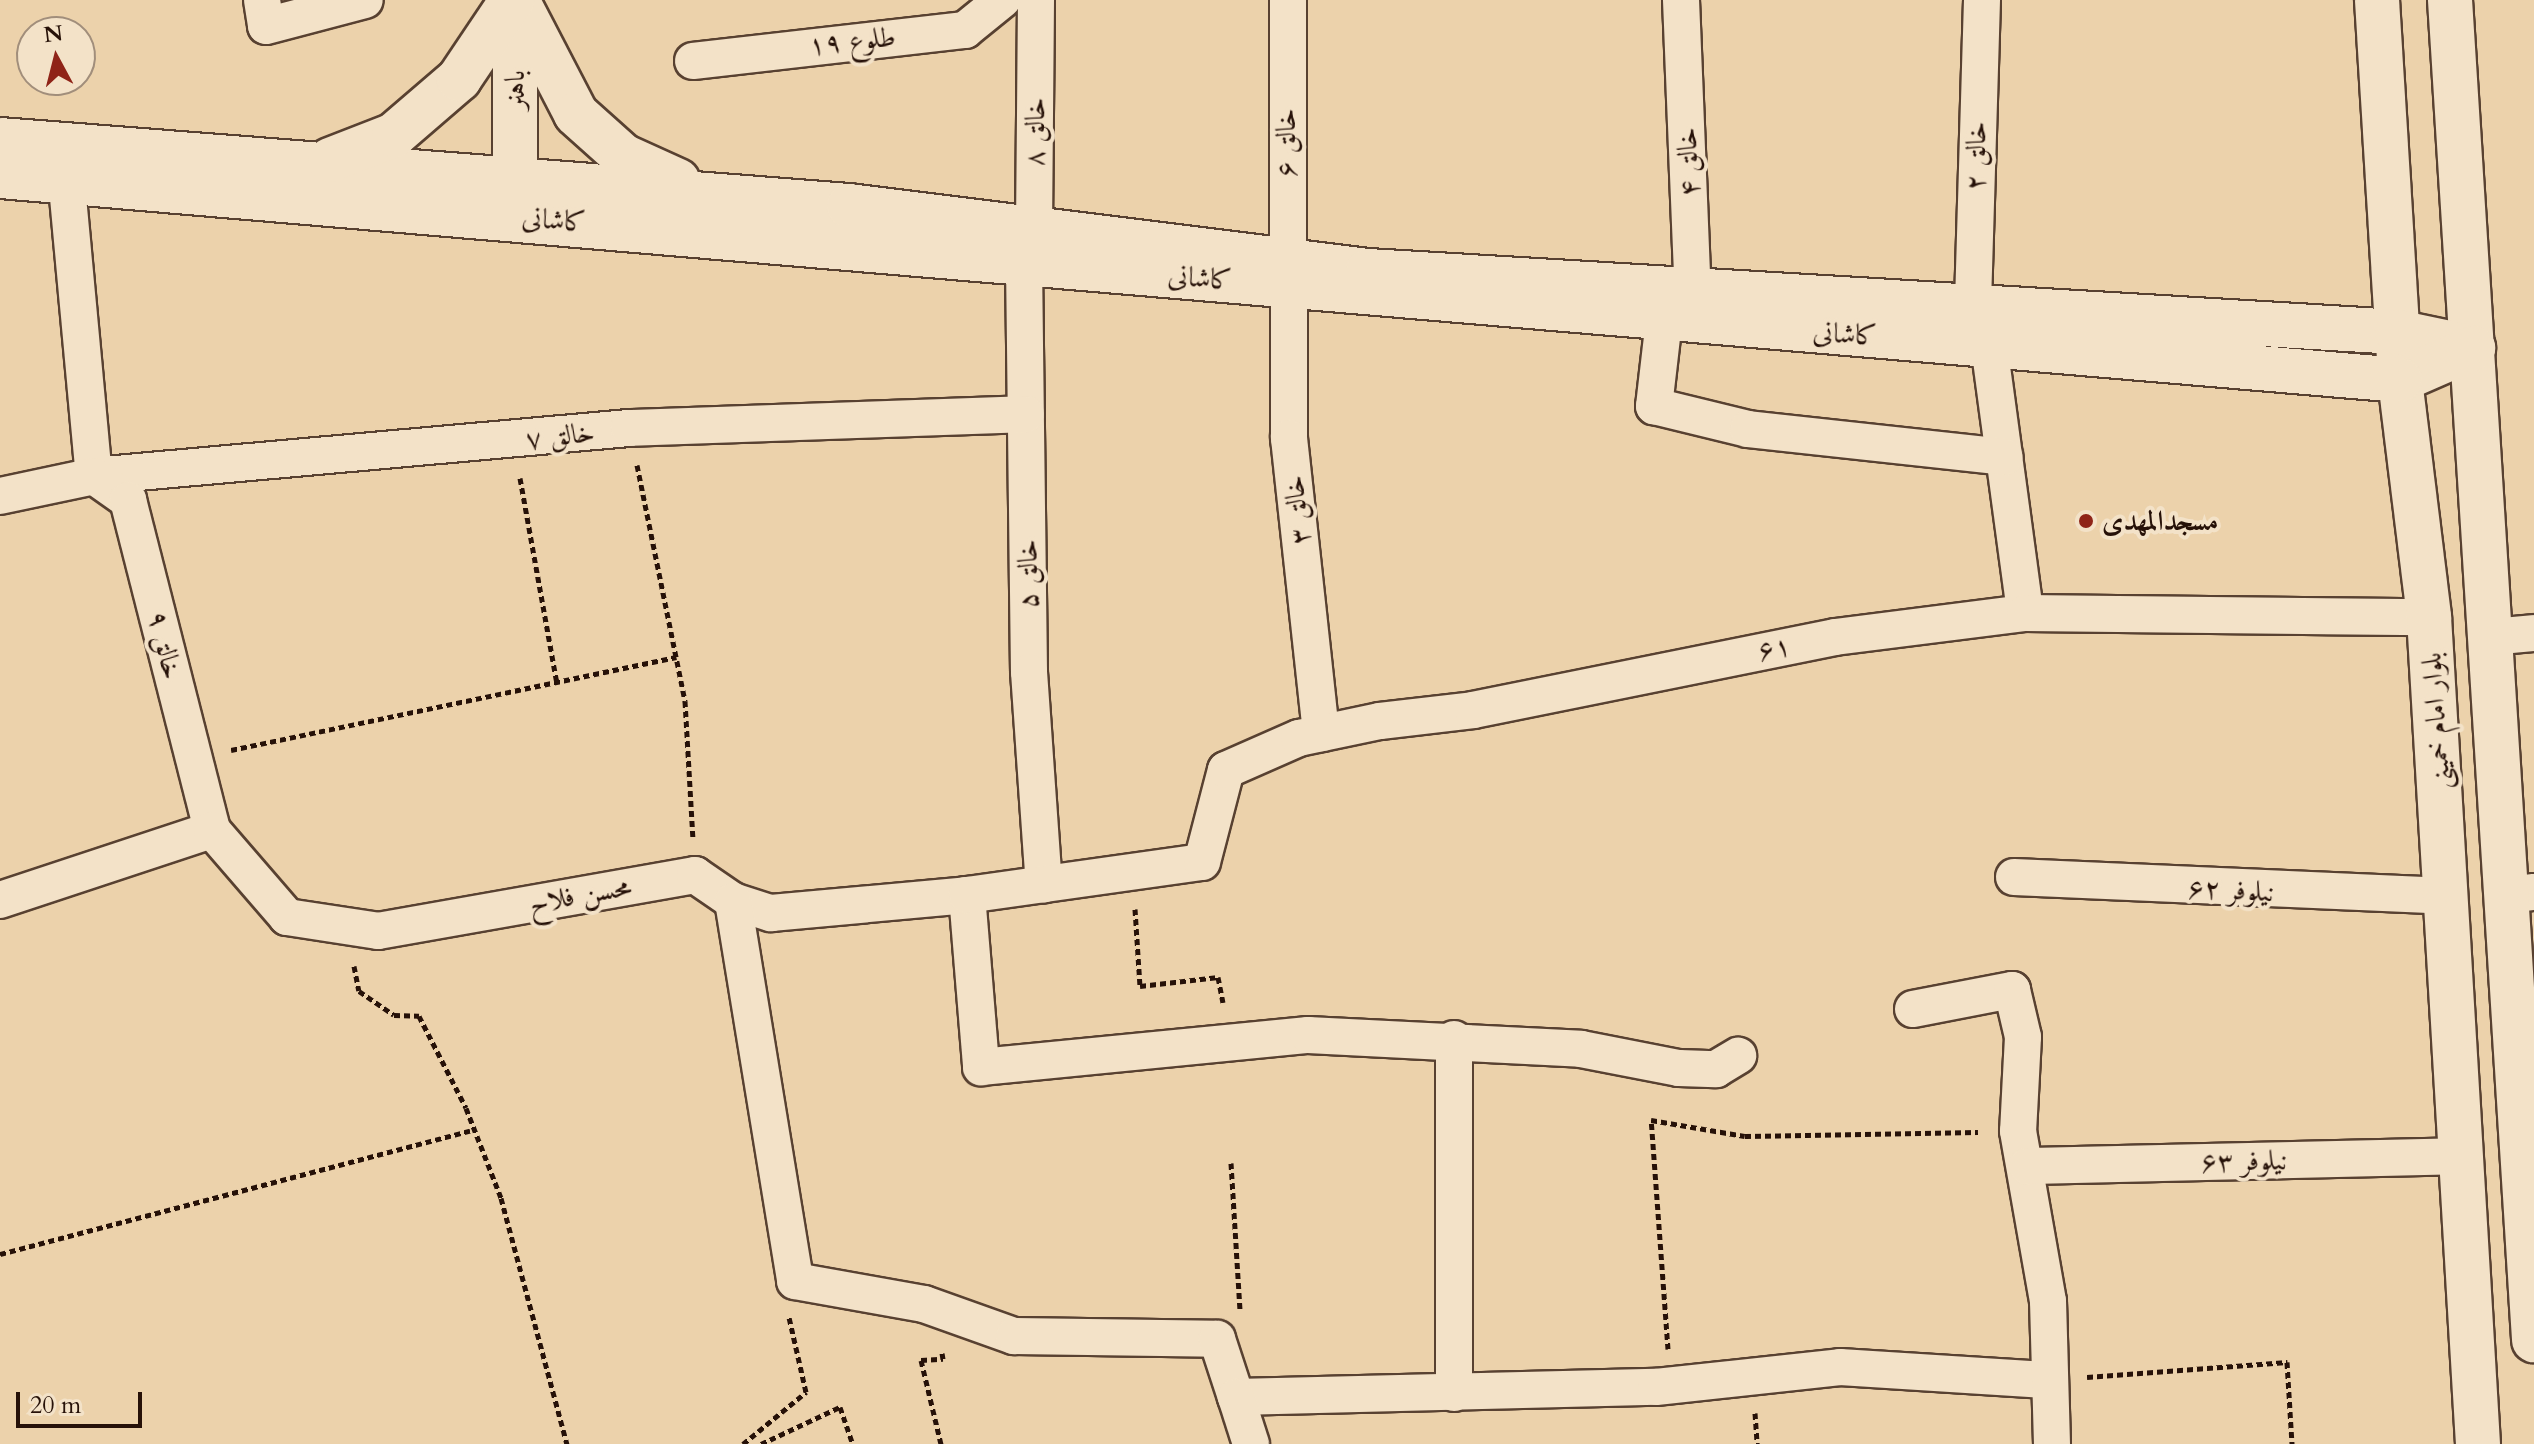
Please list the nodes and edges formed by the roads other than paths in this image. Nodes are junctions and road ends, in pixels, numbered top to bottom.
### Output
1 (365, 0) edge
2 (515, 0) edge
3 (1002, 0) edge
4 (1036, 0) edge
5 (1288, 0) edge
6 (1681, 0) edge
7 (1982, 0) edge
8 (2377, 0) edge
9 (2450, 0) edge
10 (264, 13) edge
11 (693, 61) dead end
12 (0, 140) edge
13 (65, 163) junction
14 (320, 164) junction
15 (0, 176) edge
16 (515, 180) junction
17 (248, 195) junction
18 (708, 195) junction
19 (752, 238) junction
20 (1029, 246) junction
21 (1286, 274) junction
22 (1680, 312) junction
23 (1981, 328) junction
24 (2397, 332) junction
25 (2473, 348) junction
26 (2400, 380) junction
27 (1026, 414) junction
28 (2004, 457) junction
29 (94, 476) junction
30 (0, 496) edge
31 (2025, 613) junction
32 (2429, 617) junction
33 (2534, 633) edge
34 (2491, 637) junction
35 (1321, 733) junction
36 (212, 830) junction
37 (2014, 877) dead end
38 (1044, 884) junction
39 (2521, 894) edge
40 (967, 895) junction
41 (2447, 896) junction
42 (0, 900) edge
43 (733, 901) junction
44 (2525, 1006) edge
45 (1913, 1009) dead end
46 (1454, 1039) junction
47 (1738, 1056) dead end
48 (2530, 1150) edge
49 (2461, 1156) junction
50 (2027, 1166) junction
51 (2533, 1233) edge
52 (2534, 1340) edge
53 (2046, 1380) junction
54 (1454, 1393) junction
55 (1236, 1397) junction
56 (1251, 1444) edge
57 (2052, 1444) edge
58 (2478, 1444) edge

1 - 10 street
2 - 14 street
2 - 16 street, باهنر
2 - 18 street
3 - 11 street, طلوع ۱۹
4 - 20 street, خالق ۸
5 - 21 street, خالق ۶
6 - 22 street, خالق ۴
7 - 23 street, خالق ۲
8 - 24 street, بلوار امام خمینی
9 - 25 street
12 - 13 street, کاشانی
13 - 14 street, کاشانی
13 - 15 street, کاشانی
13 - 17 street, کاشانی
13 - 29 street
14 - 16 street, کاشانی
14 - 17 street
16 - 18 street, کاشانی
17 - 19 street, کاشانی
18 - 19 street
18 - 20 street, کاشانی
19 - 20 street, کاشانی
20 - 21 street, کاشانی
20 - 27 street, خالق ۵
21 - 22 street, کاشانی
21 - 35 street, خالق ۳
22 - 23 street, کاشانی
22 - 28 street, خالق ۴
23 - 24 street, کاشانی
23 - 26 street, کاشانی
23 - 28 street, خالق ۲
24 - 25 street, کاشانی
24 - 26 street, بلوار امام خمینی
25 - 26 street
25 - 34 street
26 - 32 street, بلوار امام خمینی
27 - 29 street, خالق ۷
27 - 38 street, خالق ۵
28 - 31 street, خالق ۲
29 - 30 street
29 - 36 street, خالق ۹
31 - 32 street, ۶۱
31 - 35 street, ۶۱
32 - 41 street, بلوار امام خمینی
33 - 34 street
34 - 39 street
35 - 38 street, ۶۱
36 - 42 street
36 - 43 street, محسن فلاح
37 - 41 street, نیلوفر ۶۲
38 - 40 street
39 - 44 street
40 - 43 street
40 - 46 street
41 - 49 street, بلوار امام خمینی
43 - 55 street
44 - 48 street
45 - 50 street
46 - 47 street
46 - 54 street
48 - 49 street
48 - 51 street
49 - 50 street, نیلوفر ۶۳
49 - 58 street, بلوار امام خمینی
50 - 53 street
51 - 52 street
53 - 54 street
53 - 57 street
54 - 55 street
55 - 56 street

